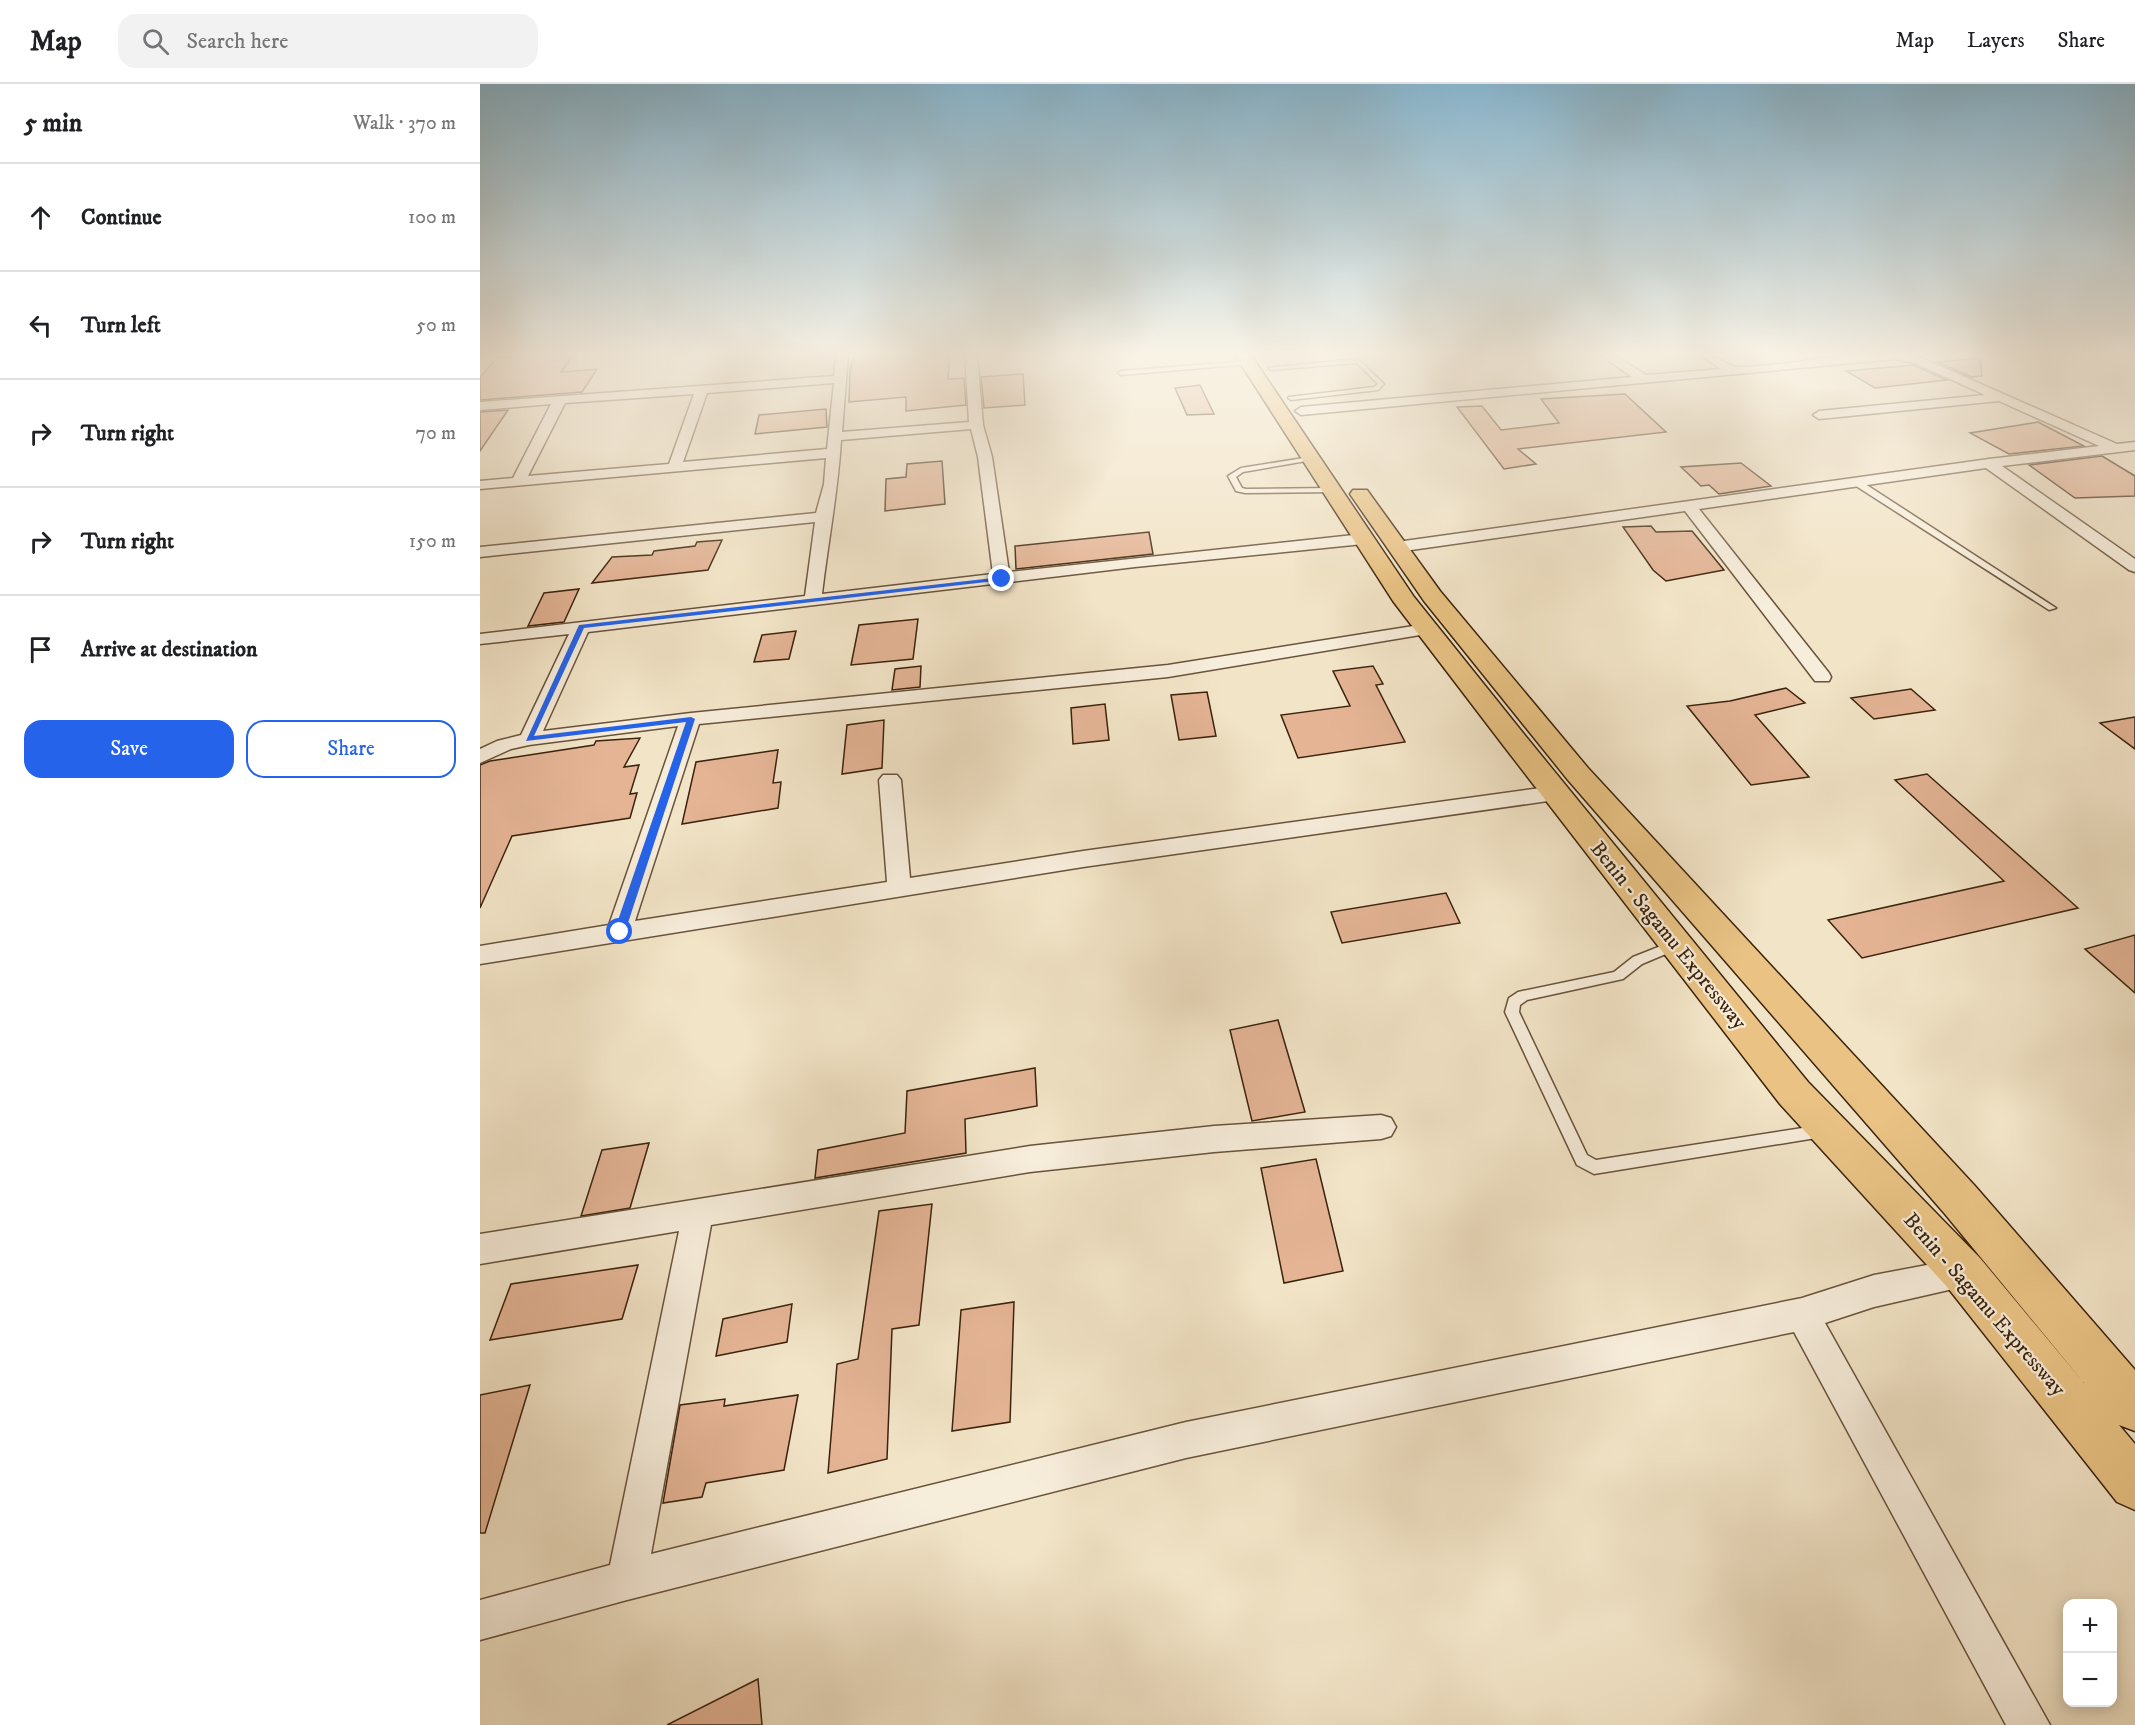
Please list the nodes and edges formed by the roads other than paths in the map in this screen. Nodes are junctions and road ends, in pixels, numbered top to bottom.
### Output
1 (544, 432) edge
2 (687, 432) edge
3 (835, 432) edge
4 (899, 432) edge
5 (978, 432) edge
6 (1295, 432) edge
7 (1315, 432) edge
8 (2077, 432) edge
9 (835, 437) junction
10 (2135, 446) edge
11 (2112, 447) junction
12 (832, 453) junction
13 (1310, 459) junction
14 (1989, 463) junction
15 (674, 468) junction
16 (518, 482) junction
17 (1856, 482) junction
18 (480, 485) edge
19 (1331, 490) junction
20 (1689, 506) junction
21 (823, 517) junction
22 (1364, 539) junction
23 (1397, 547) junction
24 (480, 552) edge
25 (2135, 567) edge
26 (1002, 579) junction
27 (813, 601) junction
28 (2052, 608) dead end
29 (582, 626) junction
30 (1426, 629) junction
31 (480, 639) edge
32 (1822, 677) dead end
33 (691, 719) junction
34 (529, 739) junction
35 (480, 758) edge
36 (890, 780) dead end
37 (1555, 793) junction
38 (899, 888) junction
39 (620, 932) junction
40 (1676, 945) junction
41 (480, 955) edge
42 (1381, 1127) dead end
43 (1829, 1130) junction
44 (698, 1213) junction
45 (480, 1249) edge
46 (1964, 1273) junction
47 (1802, 1314) junction
48 (2135, 1407) edge
49 (2135, 1484) edge
50 (627, 1580) junction
51 (480, 1620) edge
52 (2029, 1725) edge

1 - 16 street
2 - 15 street
3 - 9 street
4 - 9 street
5 - 26 street
6 - 13 highway, Benin - Sagamu Expressway
7 - 23 highway
8 - 11 street
9 - 12 street
10 - 11 street
11 - 14 street
12 - 15 street
12 - 21 street
13 - 19 highway, Benin - Sagamu Expressway
13 - 19 lane
14 - 17 street
14 - 25 street
15 - 16 street
16 - 18 street
17 - 20 street
17 - 28 lane
19 - 22 highway, Benin - Sagamu Expressway
20 - 23 street
20 - 32 street
21 - 24 street
21 - 27 street
22 - 26 street
22 - 30 highway, Benin - Sagamu Expressway
23 - 48 highway
26 - 27 street
27 - 29 street
29 - 31 street
29 - 34 street
30 - 33 street
30 - 37 highway, Benin - Sagamu Expressway
33 - 34 street
33 - 39 street
34 - 35 street
36 - 38 street
37 - 38 street
37 - 40 highway, Benin - Sagamu Expressway
38 - 39 street
39 - 41 street
40 - 43 highway, Benin - Sagamu Expressway
40 - 43 lane
42 - 44 street
43 - 46 highway, Benin - Sagamu Expressway
44 - 45 street
44 - 50 street
46 - 47 street
46 - 49 highway, Benin - Sagamu Expressway
47 - 50 street
47 - 52 street
50 - 51 street

